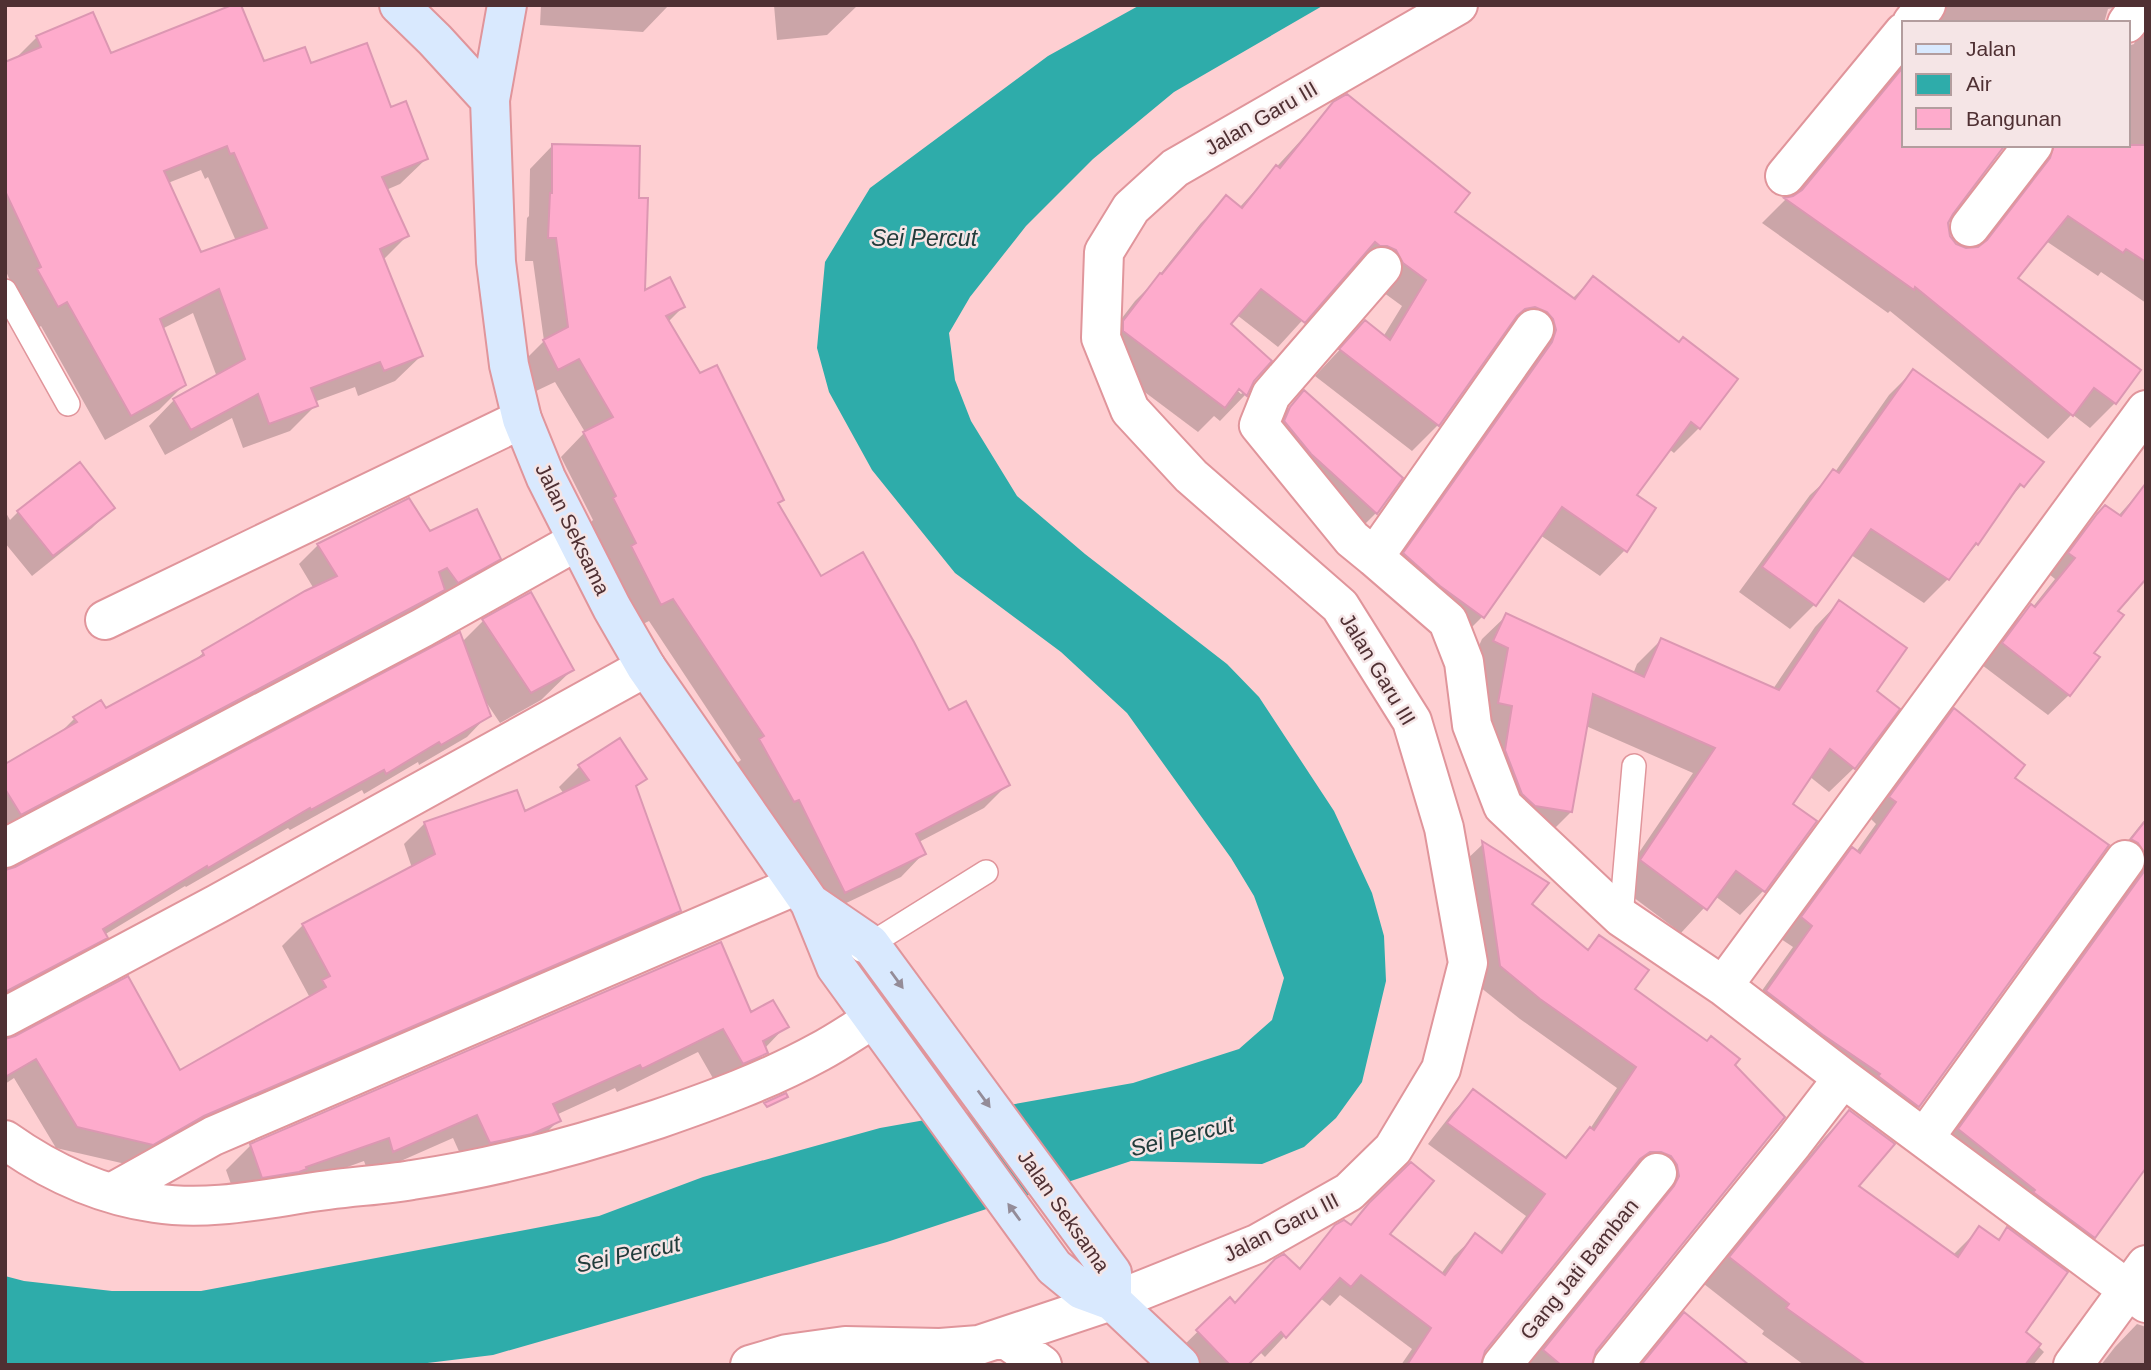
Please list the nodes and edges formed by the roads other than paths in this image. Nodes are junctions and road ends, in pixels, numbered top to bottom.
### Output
1 (399, 5) edge
2 (507, 5) edge
3 (1458, 5) edge
4 (1926, 5) edge
5 (2140, 5) edge
6 (1914, 21) edge
7 (2128, 21) edge
8 (1902, 34) edge
9 (490, 100) junction
10 (2031, 147) edge
11 (1785, 176) dead end
12 (1970, 227) dead end
13 (1382, 267) dead end
14 (5, 291) edge
15 (1534, 329) dead end
16 (68, 404) dead end
17 (2146, 410) edge
18 (522, 419) junction
19 (576, 541) junction
20 (1374, 557) junction
21 (106, 620) dead end
22 (646, 667) junction
23 (1634, 766) dead end
24 (5, 848) edge
25 (2125, 860) dead end
26 (986, 872) dead end
27 (804, 894) junction
28 (1621, 917) junction
29 (870, 944) junction
30 (836, 967) junction
31 (1723, 986) junction
32 (5, 1017) edge
33 (873, 1018) junction
34 (1843, 1077) junction
35 (1925, 1137) junction
36 (5, 1139) edge
37 (1657, 1173) dead end
38 (111, 1194) junction
39 (2140, 1286) edge
40 (1112, 1301) junction
41 (992, 1349) edge
42 (750, 1365) edge
43 (1042, 1365) edge
44 (1180, 1365) edge
45 (1502, 1365) edge
46 (1613, 1365) edge
47 (2073, 1365) edge

1 - 9 main road
2 - 9 main road, Jalan Seksama
3 - 40 street, Jalan Garu III
4 - 6 street
5 - 7 street
8 - 11 street
9 - 18 main road, Jalan Seksama
10 - 12 street
13 - 20 street
14 - 16 lane
15 - 20 street
17 - 31 street
18 - 19 main road, Jalan Seksama
18 - 21 street
19 - 22 main road, Jalan Seksama
19 - 24 street
20 - 28 street
22 - 27 main road, Jalan Seksama
22 - 32 street
23 - 28 lane
25 - 35 street
26 - 29 lane
27 - 29 main road, Jalan Seksama
27 - 30 main road, Jalan Seksama
27 - 38 street
28 - 31 street
29 - 30 lane
29 -> 40 main road, Jalan Seksama
30 - 33 main road, Jalan Seksama
31 - 34 street
33 - 38 street
40 -> 33 main road, Jalan Seksama
34 - 35 street
34 - 46 street
35 - 39 street
36 - 38 street
37 - 45 street, Gang Jati Bamban
39 - 47 street
40 - 41 street, Jalan Garu III
40 - 44 main road
41 - 42 street, Jalan Garu III
41 - 43 street

